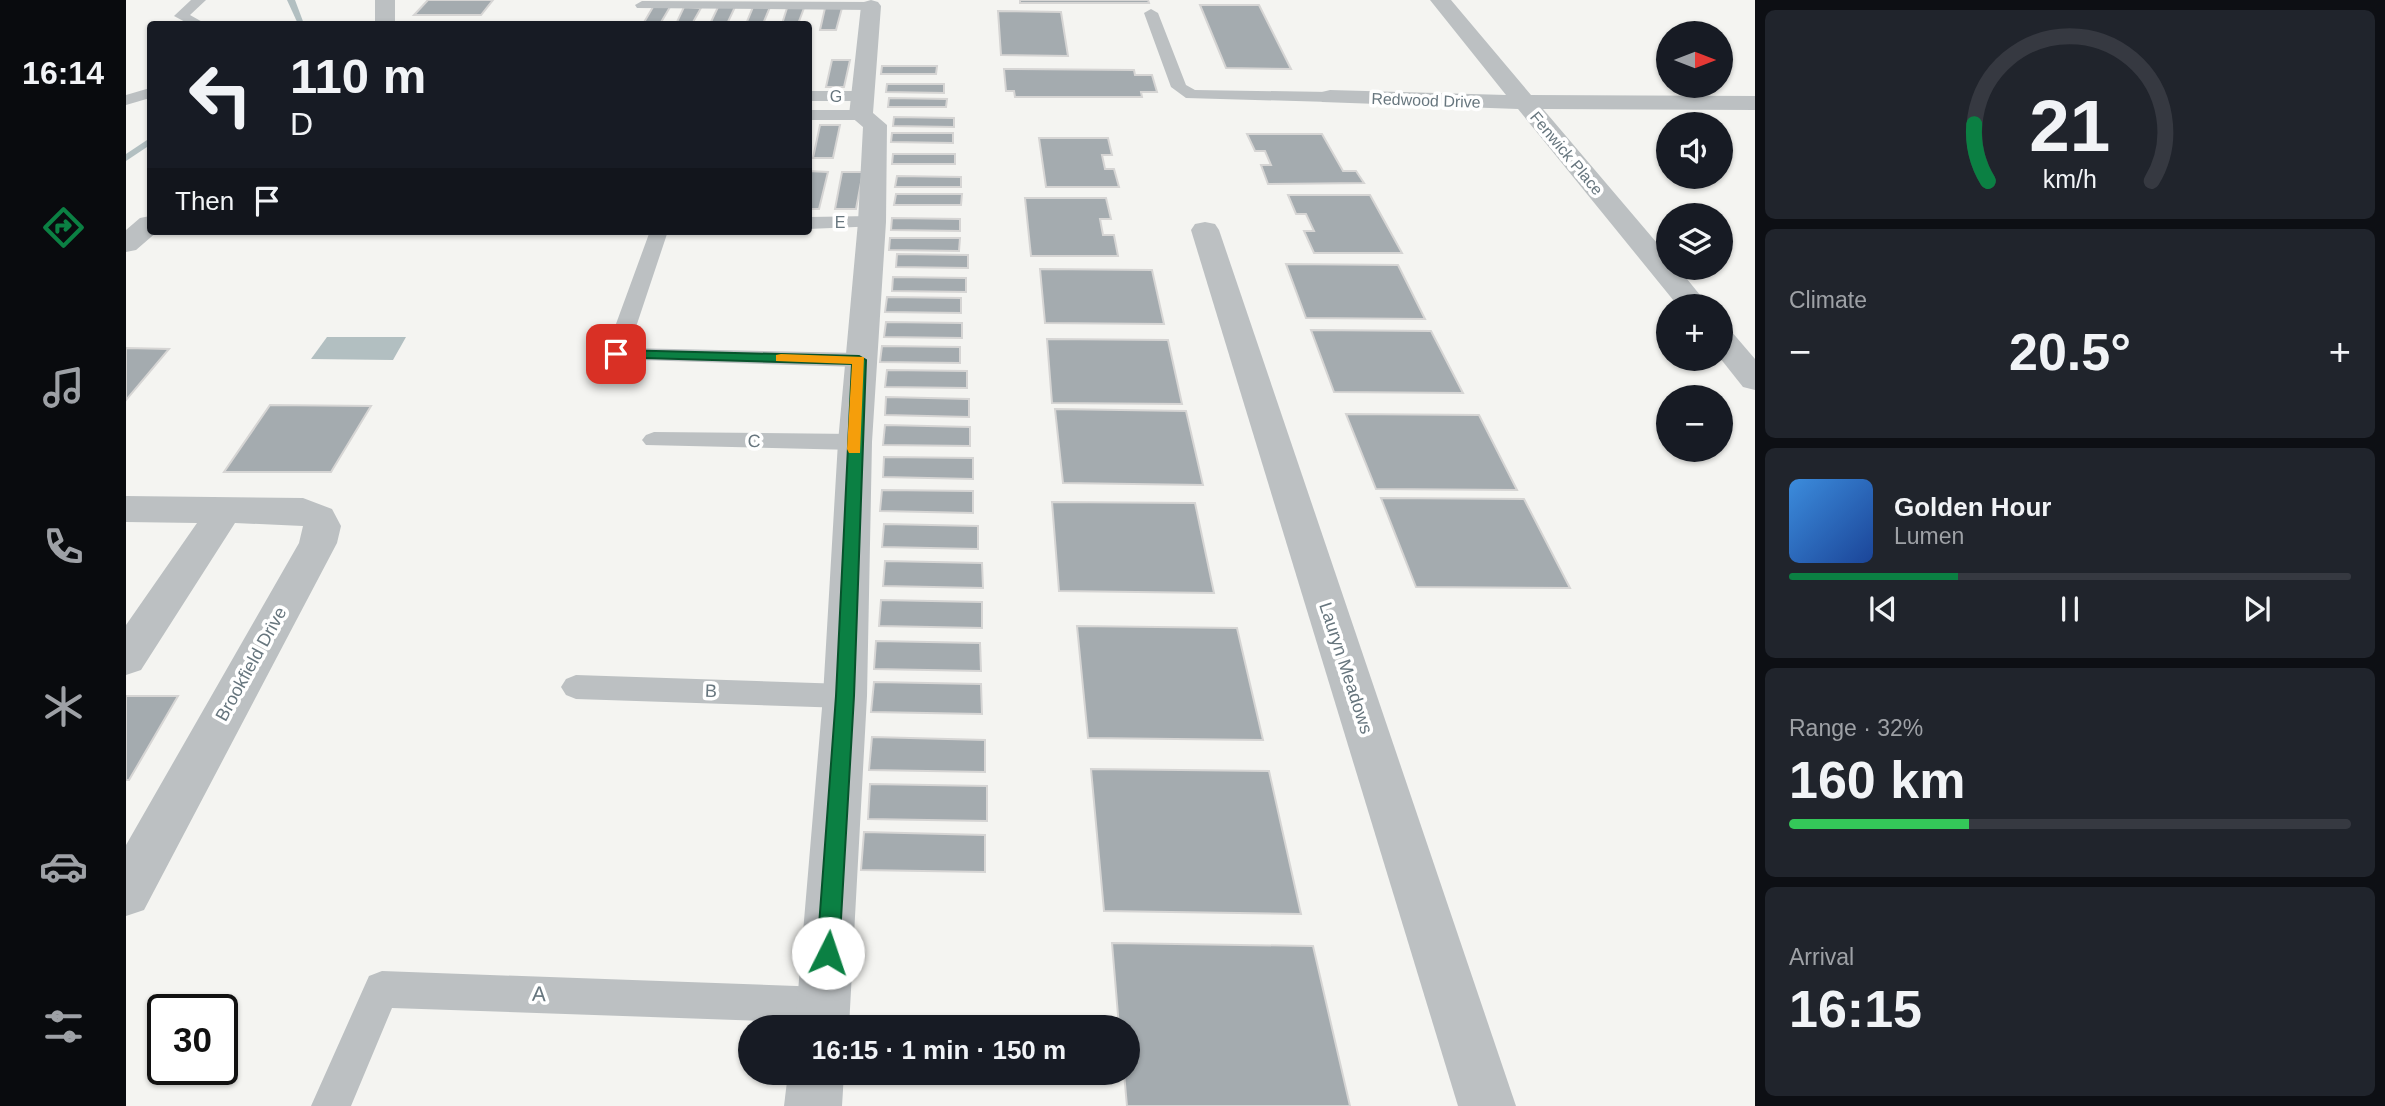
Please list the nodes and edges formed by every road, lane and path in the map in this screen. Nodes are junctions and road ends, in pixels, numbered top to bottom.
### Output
1 (199, 0) edge
2 (385, 0) edge
3 (1440, 0) edge
4 (642, 5) dead end
5 (871, 6) joint
6 (1151, 13) dead end
7 (192, 21) edge
8 (385, 21) edge
9 (147, 94) edge
10 (812, 97) edge
11 (1330, 97) joint
12 (126, 100) edge
13 (1525, 102) junction
14 (1755, 103) edge
15 (862, 105) junction
16 (812, 114) edge
17 (872, 222) junction
18 (812, 223) edge
19 (147, 226) edge
20 (1205, 230) dead end
21 (658, 235) edge
22 (126, 244) edge
23 (1684, 294) edge
24 (1733, 354) edge
25 (859, 360) junction
26 (1755, 380) edge
27 (653, 440) dead end
28 (855, 442) junction
29 (126, 509) edge
30 (224, 511) junction
31 (126, 658) edge
32 (576, 687) dead end
33 (845, 696) junction
34 (126, 893) edge
35 (807, 1015) edge
36 (823, 1015) edge
37 (815, 1085) edge
38 (331, 1106) edge
39 (813, 1106) edge
40 (1487, 1106) edge

1 - 7 lane
2 - 8 street
3 - 13 street, Fenwick Place
4 - 5 lane
5 - 15 street
6 - 11 lane, Redwood Drive
9 - 12 lane
10 - 15 lane, G
11 - 13 street, Redwood Drive
13 - 14 street, Redwood Drive
13 - 23 street, Fenwick Place
15 - 16 lane
15 - 17 street
17 - 18 lane, E
17 - 25 street
19 - 22 street
20 - 40 street, Lauryn Meadows
21 - 25 lane
24 - 26 street
25 - 28 street
27 - 28 lane, C
28 - 33 street
29 - 30 street, Brookfield Drive
30 - 31 street
30 - 34 street, Brookfield Drive
32 - 33 lane, B
33 - 36 street
35 - 38 lane, A
37 - 39 street

